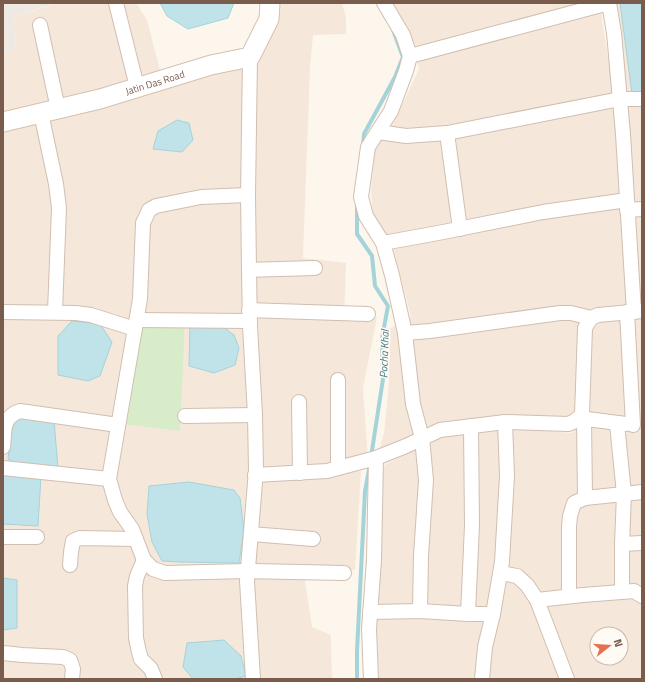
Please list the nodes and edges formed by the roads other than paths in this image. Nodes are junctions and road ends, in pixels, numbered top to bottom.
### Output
1 (116, 3) edge
2 (270, 3) edge
3 (384, 3) edge
4 (609, 3) edge
5 (40, 25) dead end
6 (410, 56) junction
7 (250, 57) junction
8 (137, 87) junction
9 (620, 99) junction
10 (642, 99) edge
11 (49, 111) junction
12 (3, 122) edge
13 (378, 132) junction
14 (447, 133) junction
15 (248, 195) junction
16 (627, 205) junction
17 (642, 208) edge
18 (460, 229) junction
19 (383, 243) junction
20 (315, 268) dead end
21 (249, 270) junction
22 (3, 312) edge
23 (55, 312) junction
24 (634, 312) edge
25 (368, 314) dead end
26 (249, 316) junction
27 (591, 318) junction
28 (136, 324) junction
29 (405, 333) junction
30 (338, 380) dead end
31 (299, 402) dead end
32 (255, 415) junction
33 (185, 416) dead end
34 (581, 419) junction
35 (505, 422) junction
36 (618, 424) junction
37 (118, 425) junction
38 (637, 425) edge
39 (471, 426) junction
40 (422, 438) junction
41 (3, 447) edge
42 (372, 459) junction
43 (3, 468) edge
44 (338, 468) junction
45 (300, 473) junction
46 (255, 476) junction
47 (108, 479) junction
48 (642, 492) edge
49 (624, 494) junction
50 (585, 498) junction
51 (251, 534) junction
52 (3, 537) edge
53 (37, 537) dead end
54 (136, 539) junction
55 (313, 539) dead end
56 (642, 543) edge
57 (622, 544) junction
58 (144, 560) junction
59 (70, 565) dead end
60 (248, 571) junction
61 (344, 573) dead end
62 (501, 573) junction
63 (622, 592) junction
64 (569, 596) junction
65 (642, 596) edge
66 (537, 600) junction
67 (420, 611) junction
68 (370, 612) junction
69 (468, 614) junction
70 (493, 614) junction
71 (3, 653) edge
72 (72, 679) edge
73 (155, 679) edge
74 (253, 679) edge
75 (370, 679) edge
76 (479, 679) edge
77 (567, 679) edge

1 - 8 street
2 - 7 street
3 - 6 street
4 - 6 street
4 - 9 street
5 - 11 street
6 - 13 street
7 - 8 street, Jatin Das Road
7 - 15 street
8 - 11 street, Jatin Das Road
9 - 10 street
9 - 14 street
9 - 16 street
11 - 12 street, Jatin Das Road
11 - 23 street
13 - 14 street
13 - 19 street
14 - 18 street
15 - 21 street
15 - 28 street
16 - 17 street
16 - 18 street
16 - 24 street
18 - 19 street
19 - 29 street
20 - 21 street
21 - 26 street
22 - 23 street
23 - 28 street
24 - 27 street
24 - 38 street
25 - 26 street
26 - 28 street
26 - 32 street
27 - 29 street
27 - 34 street
28 - 37 street
29 - 40 street
30 - 44 street
31 - 45 street
32 - 33 street
32 - 46 street
34 - 35 street
34 - 36 street
34 - 50 street
35 - 39 street
35 - 62 street
36 - 38 street
36 - 49 street
37 - 41 street
37 - 47 street
39 - 40 street
39 - 69 street
40 - 42 street
40 - 67 street
42 - 44 street
42 - 68 street
43 - 47 street
44 - 45 street
45 - 46 street
46 - 51 street
47 - 54 street
48 - 49 street
49 - 50 street
49 - 57 street
50 - 64 street
51 - 55 street
51 - 60 street
52 - 53 street
54 - 58 street
54 - 59 street
56 - 57 street
57 - 63 street
58 - 60 street
58 - 73 street
60 - 61 street
60 - 74 street
62 - 66 street
62 - 70 street
63 - 64 street
63 - 65 street
64 - 66 street
66 - 77 street
67 - 68 street
67 - 69 street
68 - 75 street
69 - 70 street
70 - 76 street
71 - 72 street

